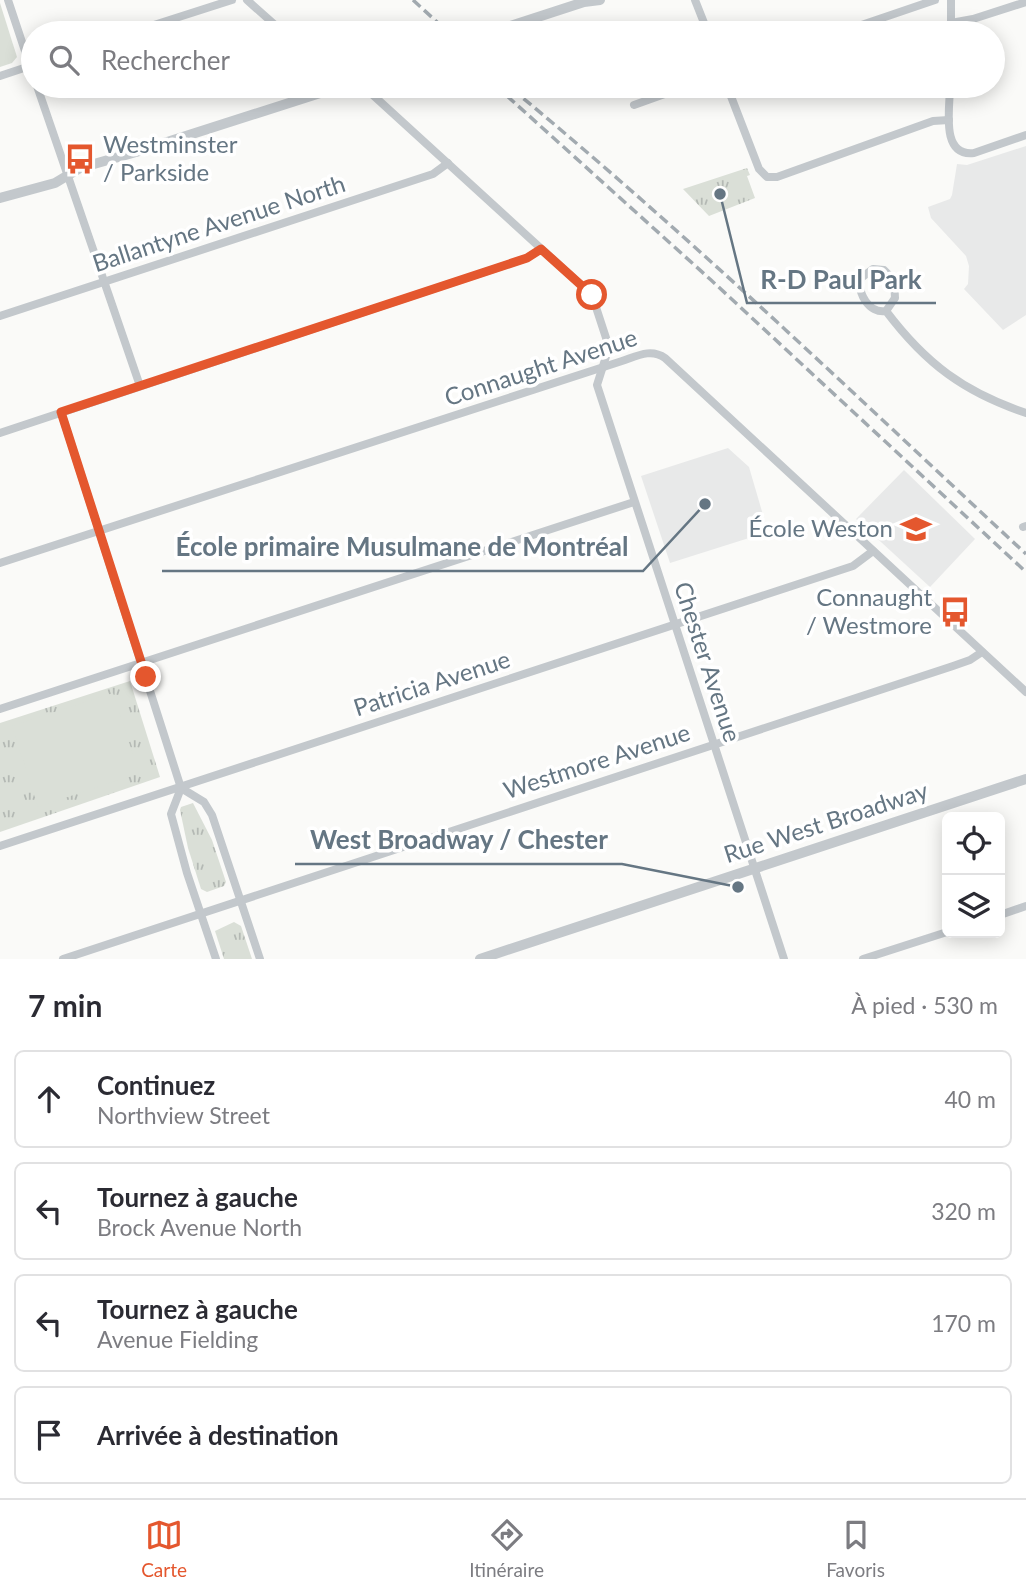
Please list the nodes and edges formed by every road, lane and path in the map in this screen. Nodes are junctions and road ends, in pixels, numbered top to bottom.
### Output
1 (8, 0) edge
2 (232, 0) edge
3 (247, 0) edge
4 (601, 0) edge
5 (695, 0) edge
6 (935, 0) edge
7 (951, 0) edge
8 (1026, 2) edge
9 (167, 21) edge
10 (271, 21) edge
11 (525, 21) edge
12 (548, 21) edge
13 (703, 21) edge
14 (873, 21) edge
15 (951, 21) edge
16 (966, 21) edge
17 (21, 37) edge
18 (21, 71) edge
19 (0, 76) edge
20 (41, 98) edge
21 (301, 98) edge
22 (376, 98) edge
23 (654, 98) edge
24 (732, 98) edge
25 (950, 98) edge
26 (634, 105) dead end
27 (949, 120) junction
28 (1026, 135) edge
29 (448, 163) junction
30 (67, 176) junction
31 (0, 198) edge
32 (541, 249) junction
33 (104, 282) junction
34 (886, 311) junction
35 (0, 316) edge
36 (604, 367) junction
37 (140, 386) junction
38 (61, 412) junction
39 (1026, 413) edge
40 (0, 433) edge
41 (634, 502) junction
42 (100, 531) junction
43 (873, 551) junction
44 (0, 563) edge
45 (674, 625) junction
46 (982, 652) junction
47 (142, 663) junction
48 (1026, 692) edge
49 (0, 709) edge
50 (713, 744) junction
51 (1026, 779) edge
52 (181, 788) junction
53 (0, 846) edge
54 (753, 869) junction
55 (240, 900) junction
56 (1026, 906) edge
57 (1005, 913) edge
58 (200, 914) junction
59 (942, 934) edge
60 (63, 959) edge
61 (216, 959) edge
62 (260, 959) edge
63 (480, 959) edge
64 (784, 959) edge
65 (863, 959) edge

1 - 17 street
2 - 9 street
3 - 10 street
4 - 11 street
4 - 12 street
5 - 13 street
6 - 14 street
7 - 15 street
8 - 16 street
18 - 19 street
20 - 30 street
21 - 30 street
22 - 29 street
23 - 26 street
24 - 27 street
25 - 27 street
27 - 28 street
29 - 32 street
29 - 33 street, Ballantyne Avenue North
30 - 31 street
30 - 33 street
32 - 36 street, Chester Avenue
32 - 37 street
33 - 35 street, Ballantyne Avenue North
33 - 37 street
34 - 34 street
34 - 39 street
36 - 41 street, Chester Avenue
36 - 42 street, Connaught Avenue
36 - 43 street, Connaught Avenue
37 - 38 street
38 - 40 street
38 - 42 street
41 - 45 street, Chester Avenue
41 - 47 street
42 - 44 street, Connaught Avenue
42 - 47 street
43 - 45 street, Patricia Avenue
43 - 46 street, Connaught Avenue
45 - 50 street, Chester Avenue
45 - 52 street, Patricia Avenue
46 - 48 street, Connaught Avenue
46 - 50 street, Westmore Avenue
47 - 49 street
47 - 52 street
50 - 54 street, Chester Avenue
50 - 55 street, Westmore Avenue
51 - 54 street, Rue West Broadway
52 - 53 street, Patricia Avenue
52 - 55 street
52 - 58 street
54 - 63 street, Rue West Broadway
54 - 64 street, Chester Avenue
55 - 58 street, Westmore Avenue
55 - 62 street
56 - 57 street
58 - 60 street, Westmore Avenue
58 - 61 street
59 - 65 street

